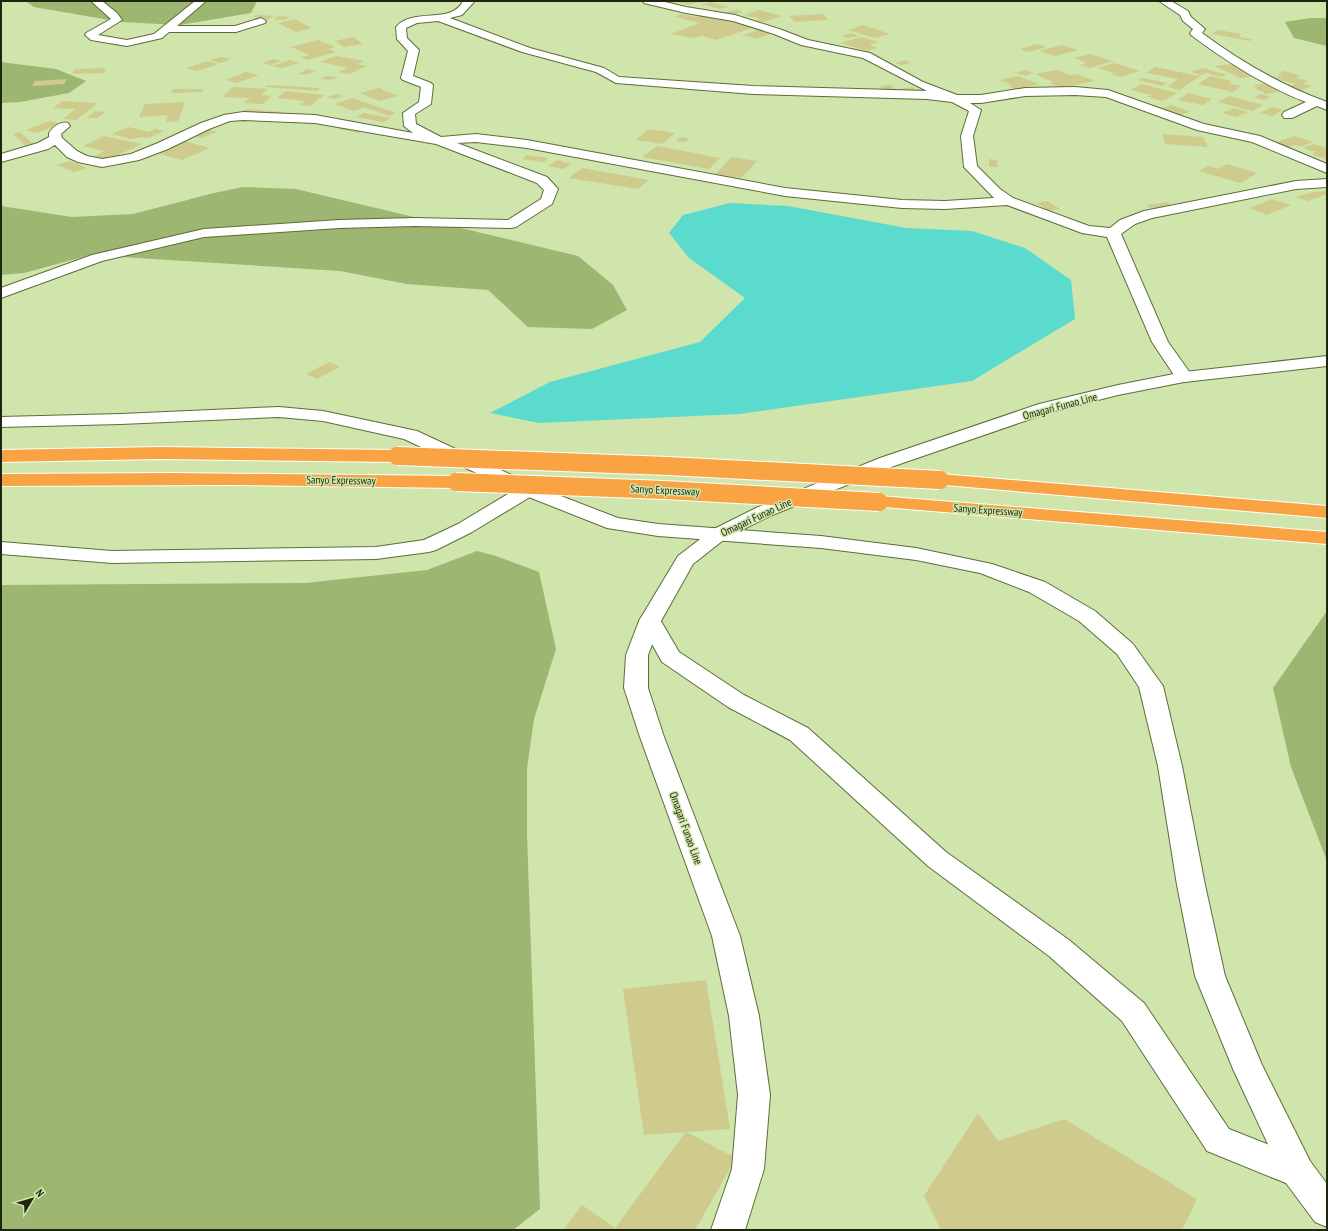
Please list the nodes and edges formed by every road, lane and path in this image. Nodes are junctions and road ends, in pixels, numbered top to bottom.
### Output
1 (96, 1) edge
2 (201, 1) edge
3 (468, 1) edge
4 (648, 1) edge
5 (1164, 1) edge
6 (440, 18) junction
7 (261, 21) dead end
8 (168, 29) junction
9 (955, 99) junction
10 (1322, 104) edge
11 (1288, 115) dead end
12 (1236, 122) dead end
13 (64, 126) dead end
14 (1201, 127) junction
15 (56, 139) junction
16 (439, 141) junction
17 (1, 158) edge
18 (1327, 169) edge
19 (1327, 183) edge
20 (1008, 201) junction
21 (1113, 233) junction
22 (1, 293) edge
23 (1327, 361) edge
24 (1184, 377) junction
25 (1, 422) edge
26 (1, 456) edge
27 (1, 480) edge
28 (528, 490) junction
29 (1327, 512) edge
30 (719, 534) junction
31 (1327, 538) edge
32 (1, 548) edge
33 (650, 621) junction
34 (1298, 1172) junction
35 (1327, 1211) edge
36 (728, 1230) edge

1 - 8 street
2 - 8 street
3 - 6 street
4 - 9 street
5 - 10 street
6 - 9 street
6 - 16 street
7 - 8 street
9 - 14 street
9 - 20 street
10 - 11 street
12 - 14 street
13 - 15 street
14 - 18 street
15 - 16 street
15 - 17 street
16 - 20 street
16 - 22 street
19 - 21 street
20 - 21 street
21 - 24 street
23 - 24 street, Omagari Funao Line
24 - 30 street, Omagari Funao Line
25 - 28 street
26 - 29 highway, bridge
27 - 31 highway, Sanyo Expressway, bridge
28 - 30 street
28 - 32 street
30 - 33 street, Omagari Funao Line
30 - 34 street
33 - 34 street
33 - 36 street, Omagari Funao Line
34 - 35 street

